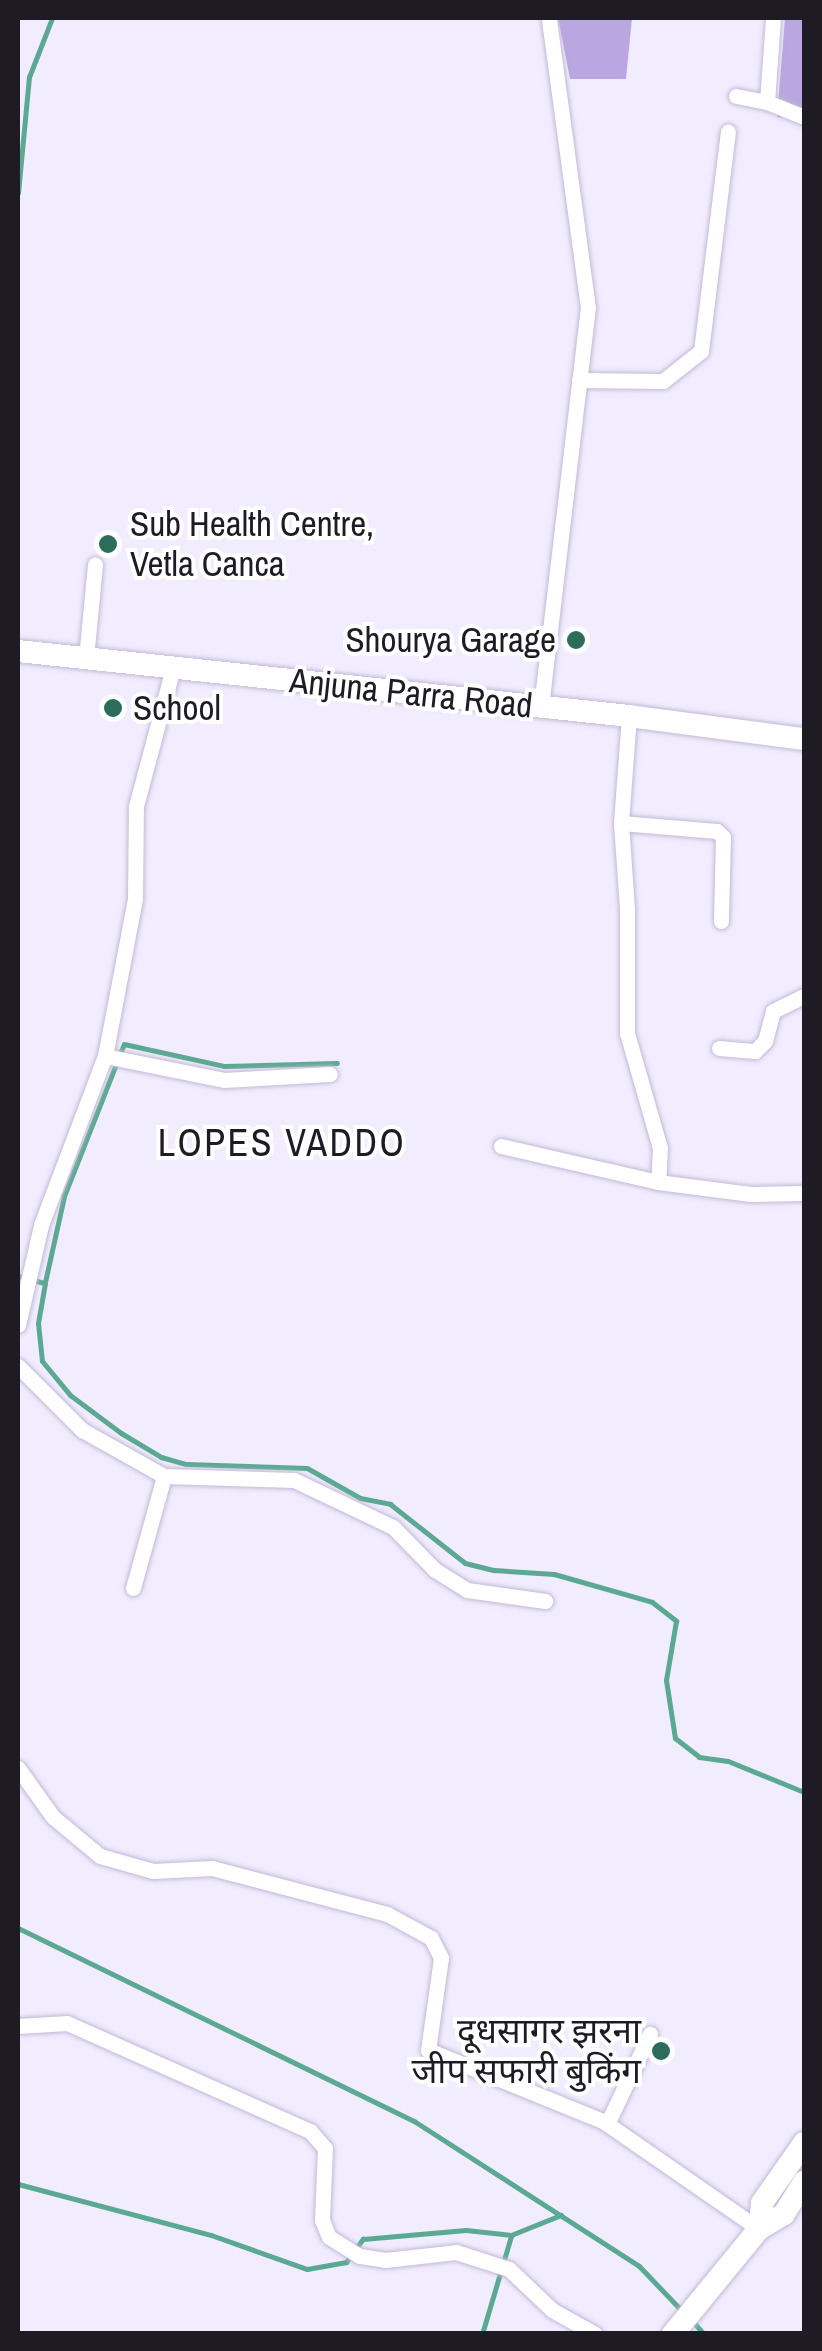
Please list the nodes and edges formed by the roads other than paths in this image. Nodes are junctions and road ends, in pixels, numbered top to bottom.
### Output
1 (548, 18) edge
2 (773, 18) edge
3 (736, 96) dead end
4 (767, 102) junction
5 (804, 117) edge
6 (728, 132) dead end
7 (579, 380) junction
8 (95, 564) dead end
9 (18, 651) edge
10 (86, 658) junction
11 (173, 668) junction
12 (541, 707) junction
13 (629, 716) junction
14 (804, 740) edge
15 (621, 822) junction
16 (722, 921) dead end
17 (804, 996) edge
18 (719, 1048) dead end
19 (106, 1056) junction
20 (330, 1074) dead end
21 (501, 1146) dead end
22 (658, 1182) junction
23 (804, 1193) edge
24 (25, 1282) edge
25 (18, 1325) edge
26 (18, 1366) edge
27 (164, 1476) junction
28 (133, 1588) dead end
29 (544, 1601) dead end
30 (18, 1768) edge
31 (18, 2026) edge
32 (650, 2034) dead end
33 (607, 2124) junction
34 (804, 2143) edge
35 (804, 2182) edge
36 (759, 2230) junction
37 (683, 2322) edge
38 (595, 2334) edge

1 - 7 street
2 - 4 street
3 - 4 street
4 - 5 street
6 - 7 street
7 - 12 street
8 - 10 street
9 - 10 street, Anjuna Parra Road
10 - 11 street, Anjuna Parra Road
11 - 12 street, Anjuna Parra Road
11 - 19 street
12 - 13 street, Anjuna Parra Road
13 - 14 street, Anjuna Parra Road
13 - 15 street
15 - 16 street
15 - 22 street
17 - 18 street
19 - 20 street
19 - 24 street
21 - 22 street
22 - 23 street
24 - 25 street
26 - 27 street
27 - 28 street
27 - 29 street
30 - 33 street
31 - 38 street
32 - 33 street
33 - 36 street
34 - 36 street
35 - 36 street
36 - 37 street

